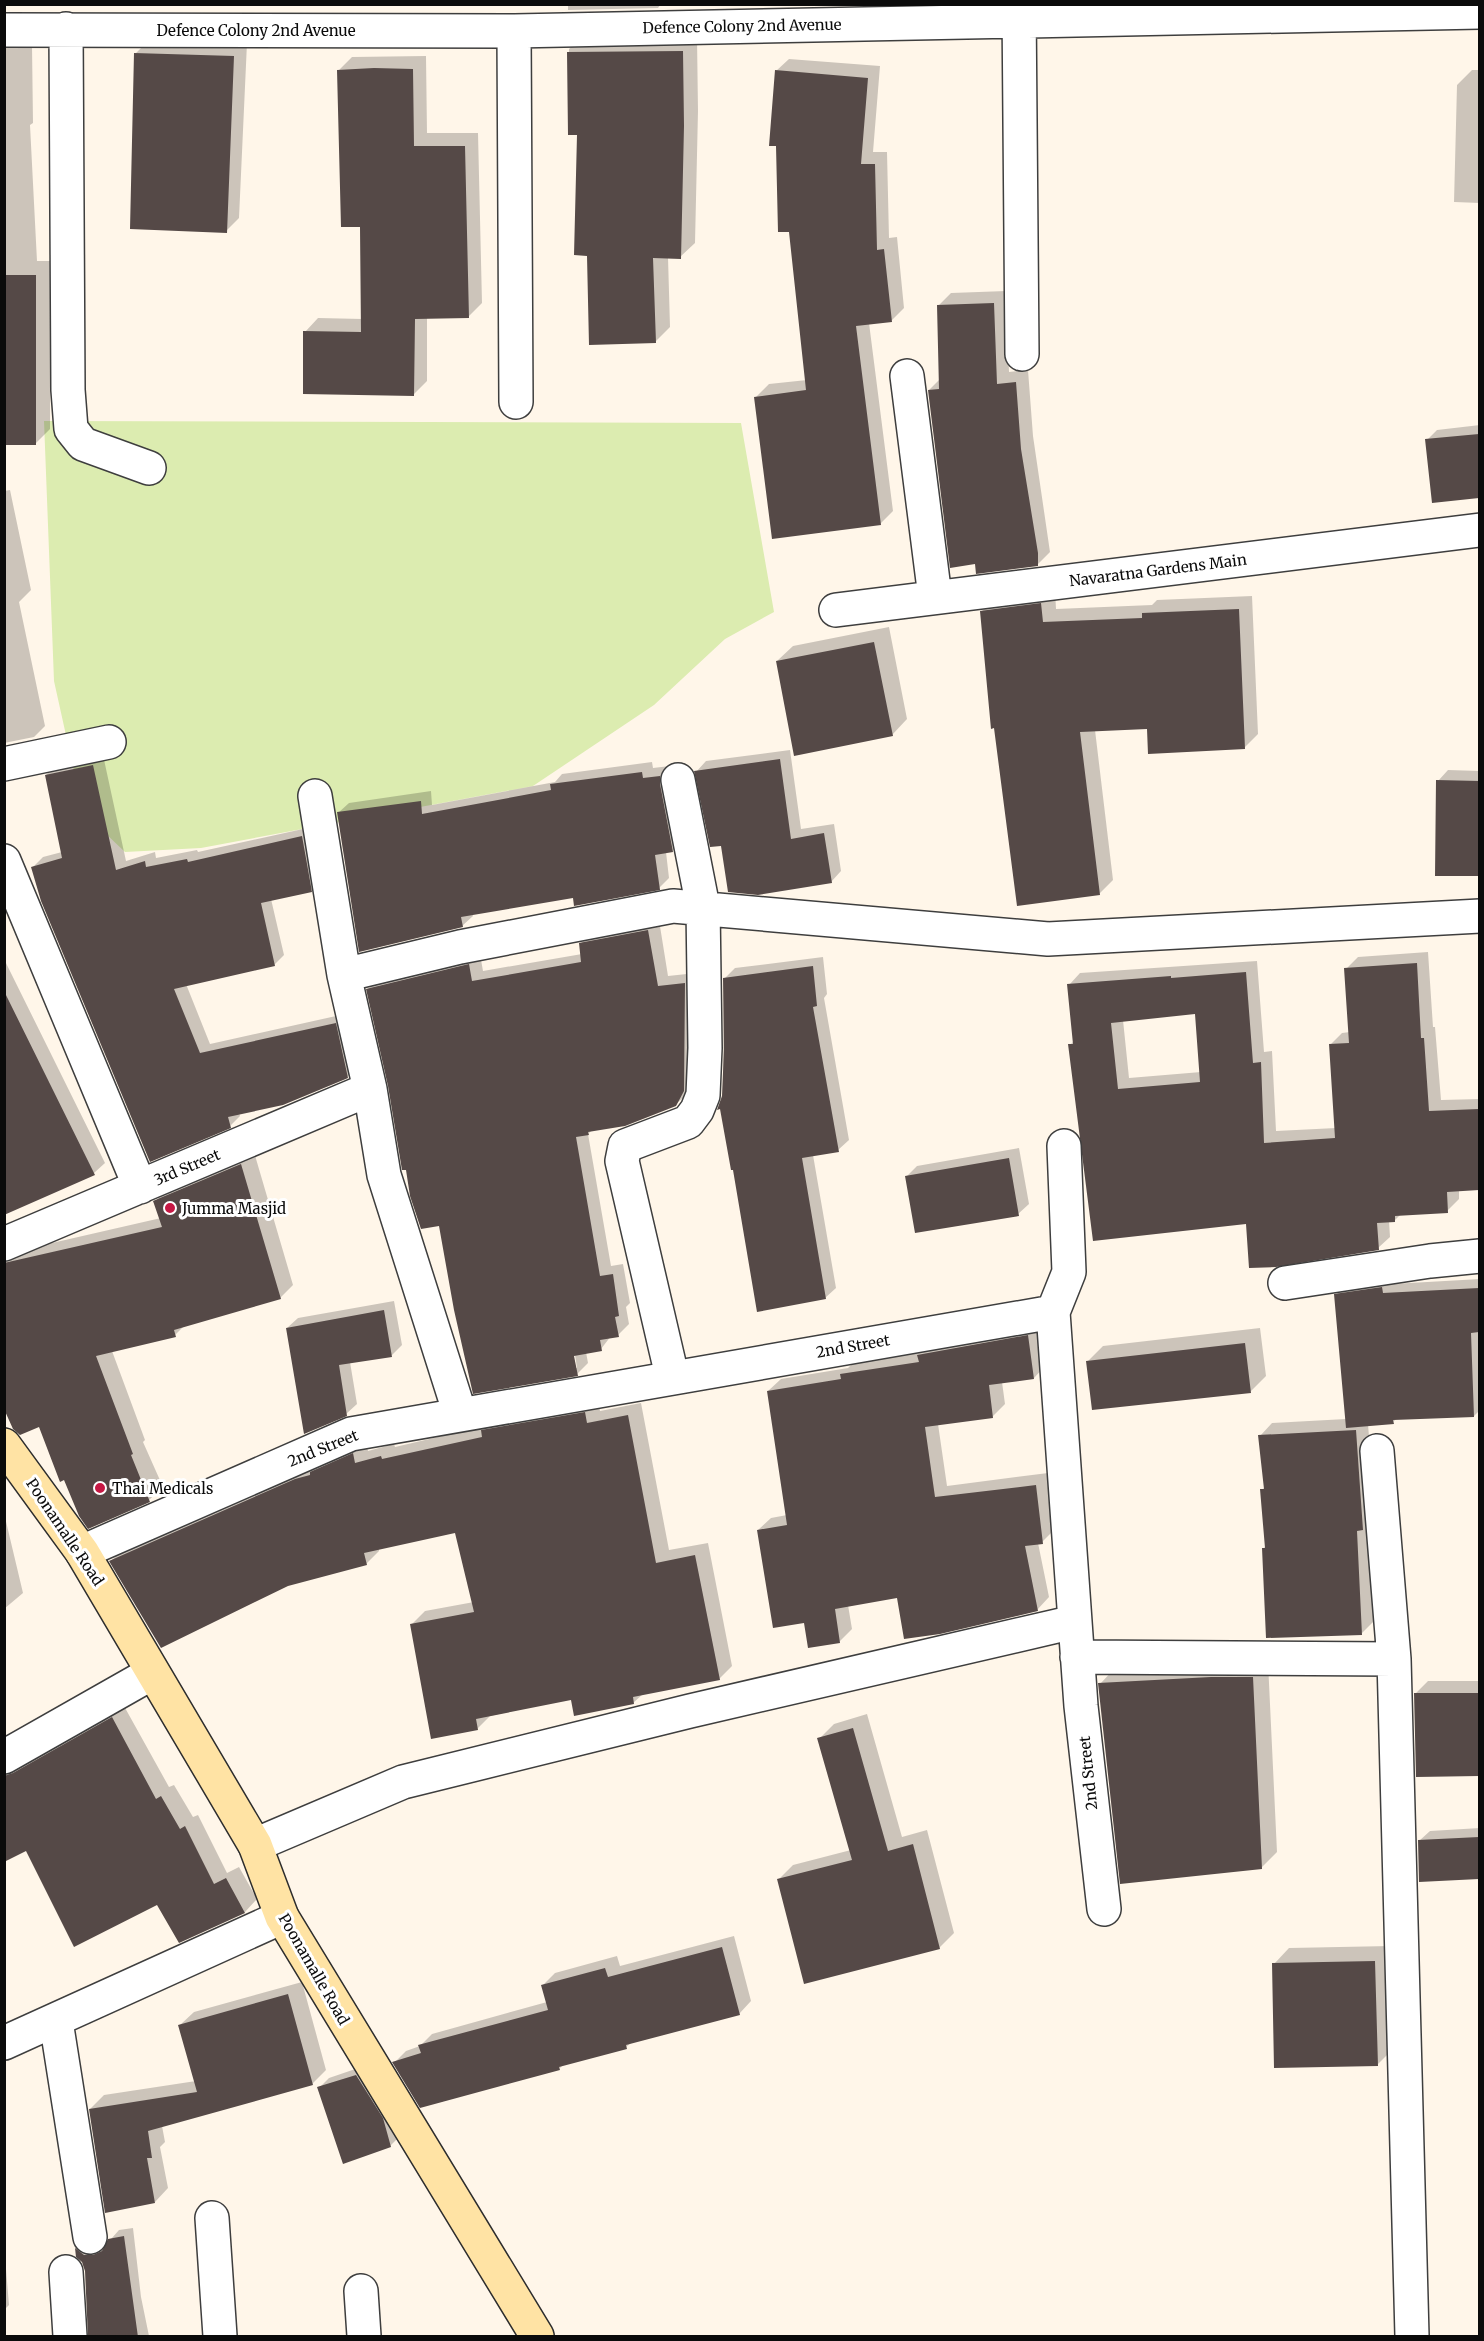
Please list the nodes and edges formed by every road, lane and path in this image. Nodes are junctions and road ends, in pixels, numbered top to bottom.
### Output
1 (1019, 12) edge
2 (1479, 12) edge
3 (104, 17) edge
4 (66, 29) junction
5 (4, 30) edge
6 (514, 31) junction
7 (1022, 354) dead end
8 (908, 376) dead end
9 (516, 402) dead end
10 (149, 468) dead end
11 (1479, 530) edge
12 (934, 597) junction
13 (836, 610) dead end
14 (109, 742) dead end
15 (4, 764) edge
16 (678, 780) dead end
17 (315, 796) dead end
18 (4, 861) edge
19 (702, 907) junction
20 (1479, 916) edge
21 (344, 975) junction
22 (370, 1089) junction
23 (1064, 1146) dead end
24 (140, 1186) junction
25 (4, 1244) edge
26 (1479, 1256) edge
27 (1285, 1283) dead end
28 (1053, 1312) junction
29 (672, 1376) junction
30 (460, 1414) junction
31 (4, 1445) edge
32 (1377, 1451) dead end
33 (82, 1552) junction
34 (1074, 1623) junction
35 (1077, 1657) junction
36 (1394, 1659) junction
37 (152, 1673) junction
38 (4, 1756) edge
39 (255, 1845) junction
40 (1104, 1909) dead end
41 (282, 1917) junction
42 (59, 2019) junction
43 (4, 2043) edge
44 (212, 2218) dead end
45 (90, 2237) dead end
46 (66, 2272) dead end
47 (361, 2291) dead end
48 (70, 2337) edge
49 (220, 2337) edge
50 (364, 2337) edge
51 (537, 2337) edge
52 (1412, 2337) edge

1 - 2 street, Defence Colony 2nd Avenue
1 - 6 street, Defence Colony 2nd Avenue
1 - 7 street
3 - 4 street, Defence Colony 2nd Avenue
3 - 6 street, Defence Colony 2nd Avenue
4 - 5 street, Defence Colony 2nd Avenue
4 - 10 street
6 - 9 street
8 - 12 street
11 - 12 street, Navaratna Gardens Main
12 - 13 street, Navaratna Gardens Main
14 - 15 street
16 - 19 street
17 - 21 street
18 - 24 street
19 - 20 street
19 - 21 street
19 - 29 street
21 - 22 street
22 - 24 street, 3rd Street
22 - 30 street
23 - 28 street
24 - 25 street, 3rd Street
26 - 27 street
28 - 29 street, 2nd Street
28 - 34 street, 2nd Street
29 - 30 street, 2nd Street
30 - 33 street, 2nd Street
31 - 33 street, Poonamalle Road
32 - 36 street
33 - 37 street, Poonamalle Road
34 - 35 street, 2nd Street
34 - 39 street
35 - 36 street
35 - 40 street, 2nd Street
36 - 52 street
37 - 38 street
37 - 39 street, Poonamalle Road
39 - 41 street, Poonamalle Road
41 - 42 street
41 - 51 street, Poonamalle Road
42 - 43 street
42 - 45 street
44 - 49 street
46 - 48 street
47 - 50 street

